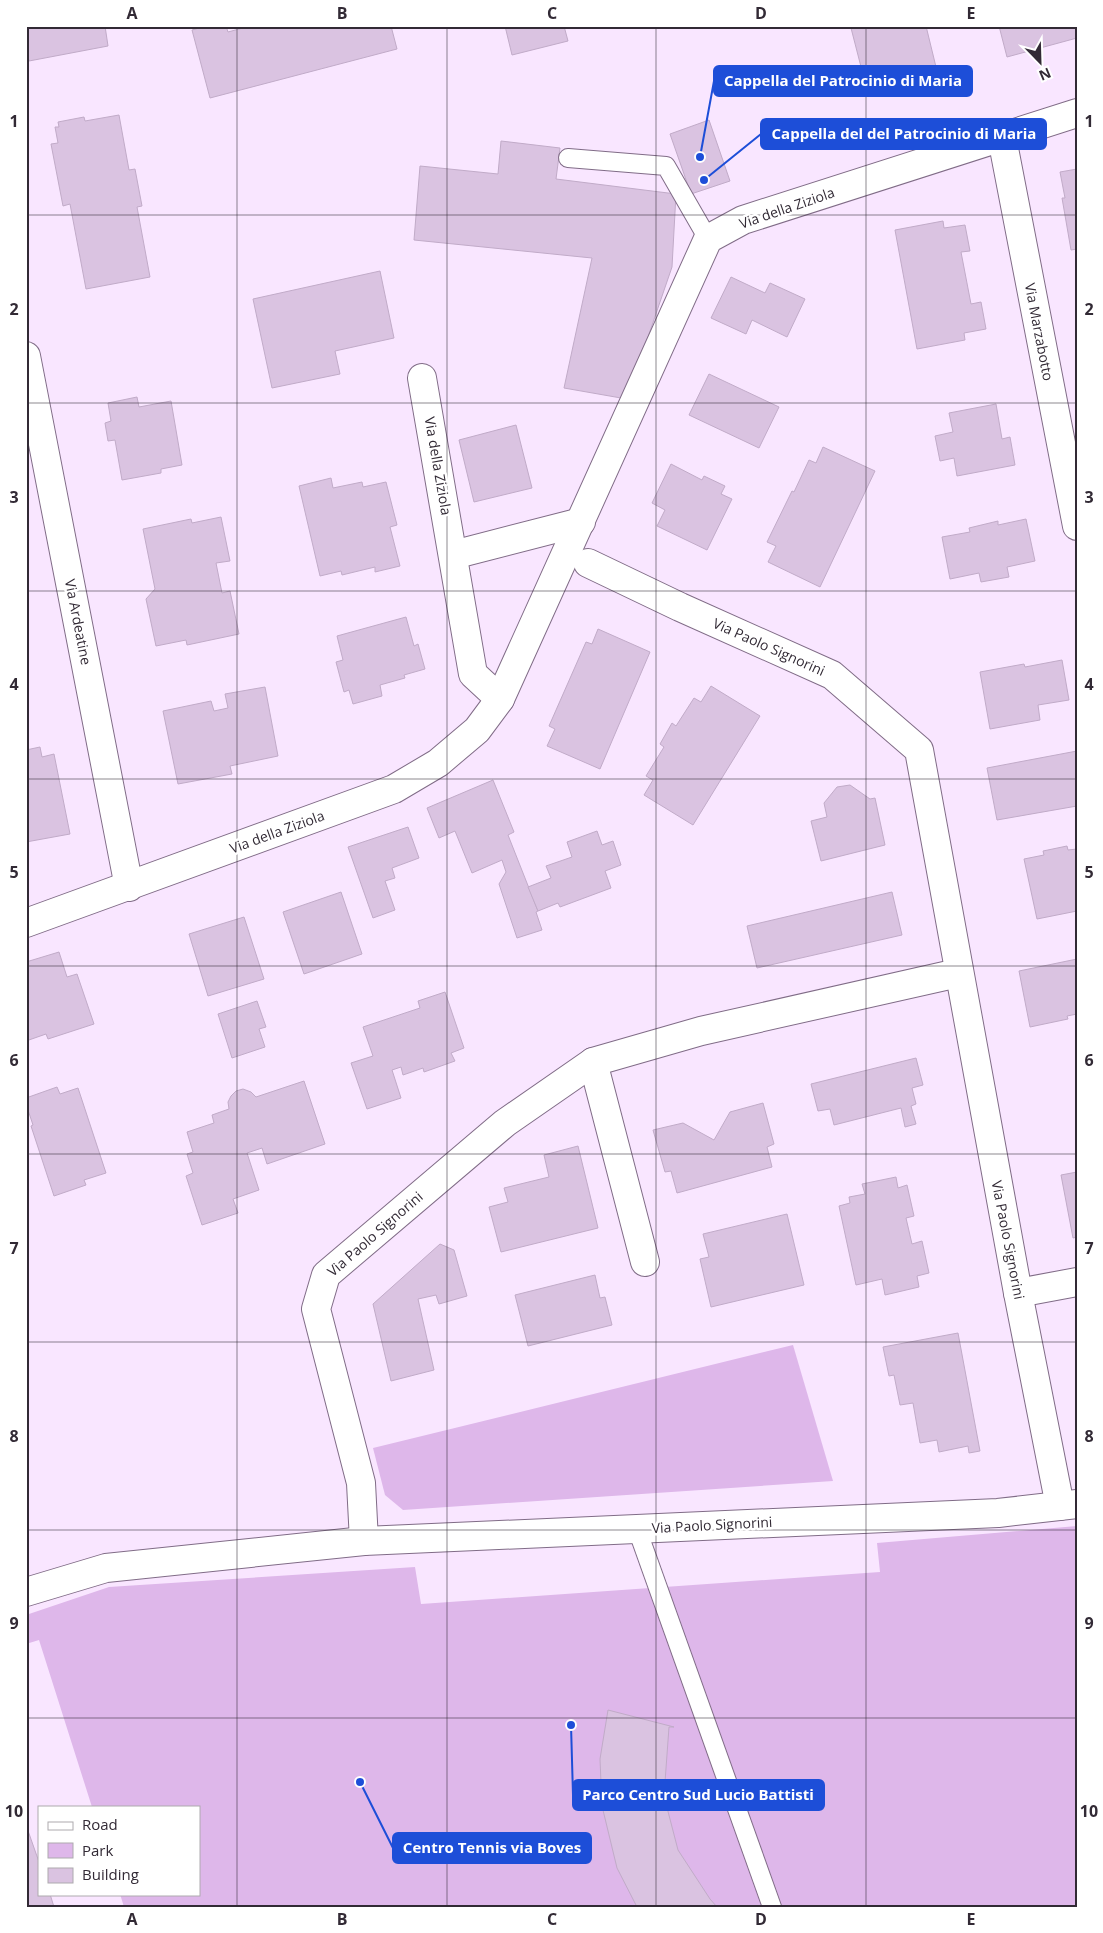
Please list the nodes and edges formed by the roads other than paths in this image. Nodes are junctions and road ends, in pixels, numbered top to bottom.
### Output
1 (1077, 114) edge
2 (1002, 138) junction
3 (568, 158) dead end
4 (708, 239) junction
5 (26, 356) edge
6 (422, 378) dead end
7 (581, 522) junction
8 (1077, 526) edge
9 (453, 555) junction
10 (588, 563) dead end
11 (500, 699) junction
12 (129, 887) junction
13 (26, 923) edge
14 (958, 973) junction
15 (593, 1062) junction
16 (645, 1262) dead end
17 (1077, 1282) edge
18 (1018, 1293) junction
19 (1068, 1505) edge
20 (637, 1529) junction
21 (364, 1541) junction
22 (26, 1592) edge
23 (772, 1907) edge

1 - 2 street, Via della Ziziola
2 - 4 street, Via della Ziziola
2 - 8 street, Via Marzabotto
3 - 4 lane
4 - 7 street, Via della Ziziola
5 - 12 street, Via Ardeatine
6 - 9 street, Via della Ziziola
7 - 9 street
7 - 11 street, Via della Ziziola
9 - 11 street, Via della Ziziola
10 - 14 street, Via Paolo Signorini
11 - 12 street, Via della Ziziola
12 - 13 street, Via della Ziziola
14 - 15 street, Via Paolo Signorini
14 - 18 street, Via Paolo Signorini
15 - 16 street
15 - 21 street, Via Paolo Signorini
17 - 18 street
18 - 19 street, Via Paolo Signorini
19 - 20 street, Via Paolo Signorini
20 - 21 street, Via Paolo Signorini
20 - 23 lane
21 - 22 street, Via Paolo Signorini

